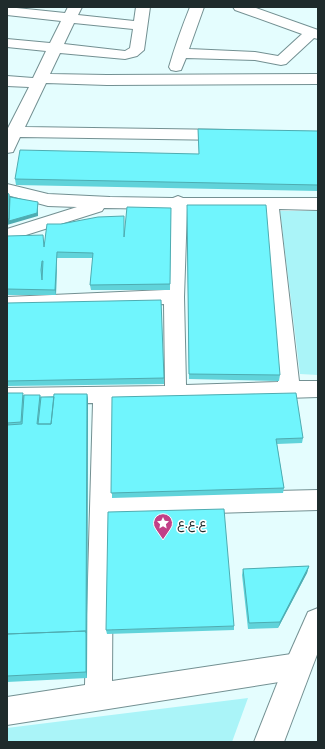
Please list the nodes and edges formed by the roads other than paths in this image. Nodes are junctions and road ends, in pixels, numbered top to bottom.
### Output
1 (143, 7) edge
2 (197, 7) edge
3 (240, 7) edge
4 (7, 11) edge
5 (73, 12) edge
6 (141, 26) junction
7 (315, 34) edge
8 (7, 43) edge
9 (56, 47) junction
10 (180, 53) junction
11 (318, 79) edge
12 (40, 80) junction
13 (172, 80) junction
14 (7, 81) edge
15 (14, 132) junction
16 (246, 135) edge
17 (7, 148) edge
18 (7, 189) edge
19 (178, 202) junction
20 (110, 203) junction
21 (270, 204) junction
22 (318, 204) edge
23 (7, 235) edge
24 (174, 297) junction
25 (7, 304) edge
26 (318, 389) edge
27 (289, 390) junction
28 (104, 394) junction
29 (176, 394) junction
30 (7, 396) edge
31 (318, 500) edge
32 (101, 506) junction
33 (318, 621) edge
34 (298, 666) junction
35 (98, 698) junction
36 (7, 711) edge
37 (269, 742) edge

1 - 6 street
2 - 10 street
3 - 7 street
4 - 5 street
5 - 6 street
5 - 9 street
6 - 9 street
7 - 10 street
8 - 9 street
9 - 12 street
10 - 13 street
11 - 13 street
12 - 13 street
12 - 14 street
12 - 15 street
15 - 16 street
15 - 17 street
18 - 20 street
19 - 20 street
19 - 21 street
19 - 24 street
20 - 23 street
21 - 22 street
21 - 27 street
24 - 25 street
24 - 29 street
26 - 27 street
27 - 29 street
28 - 29 street
28 - 30 street
28 - 32 street
31 - 32 street
32 - 35 street
33 - 34 street
34 - 35 street
34 - 37 street
35 - 36 street

